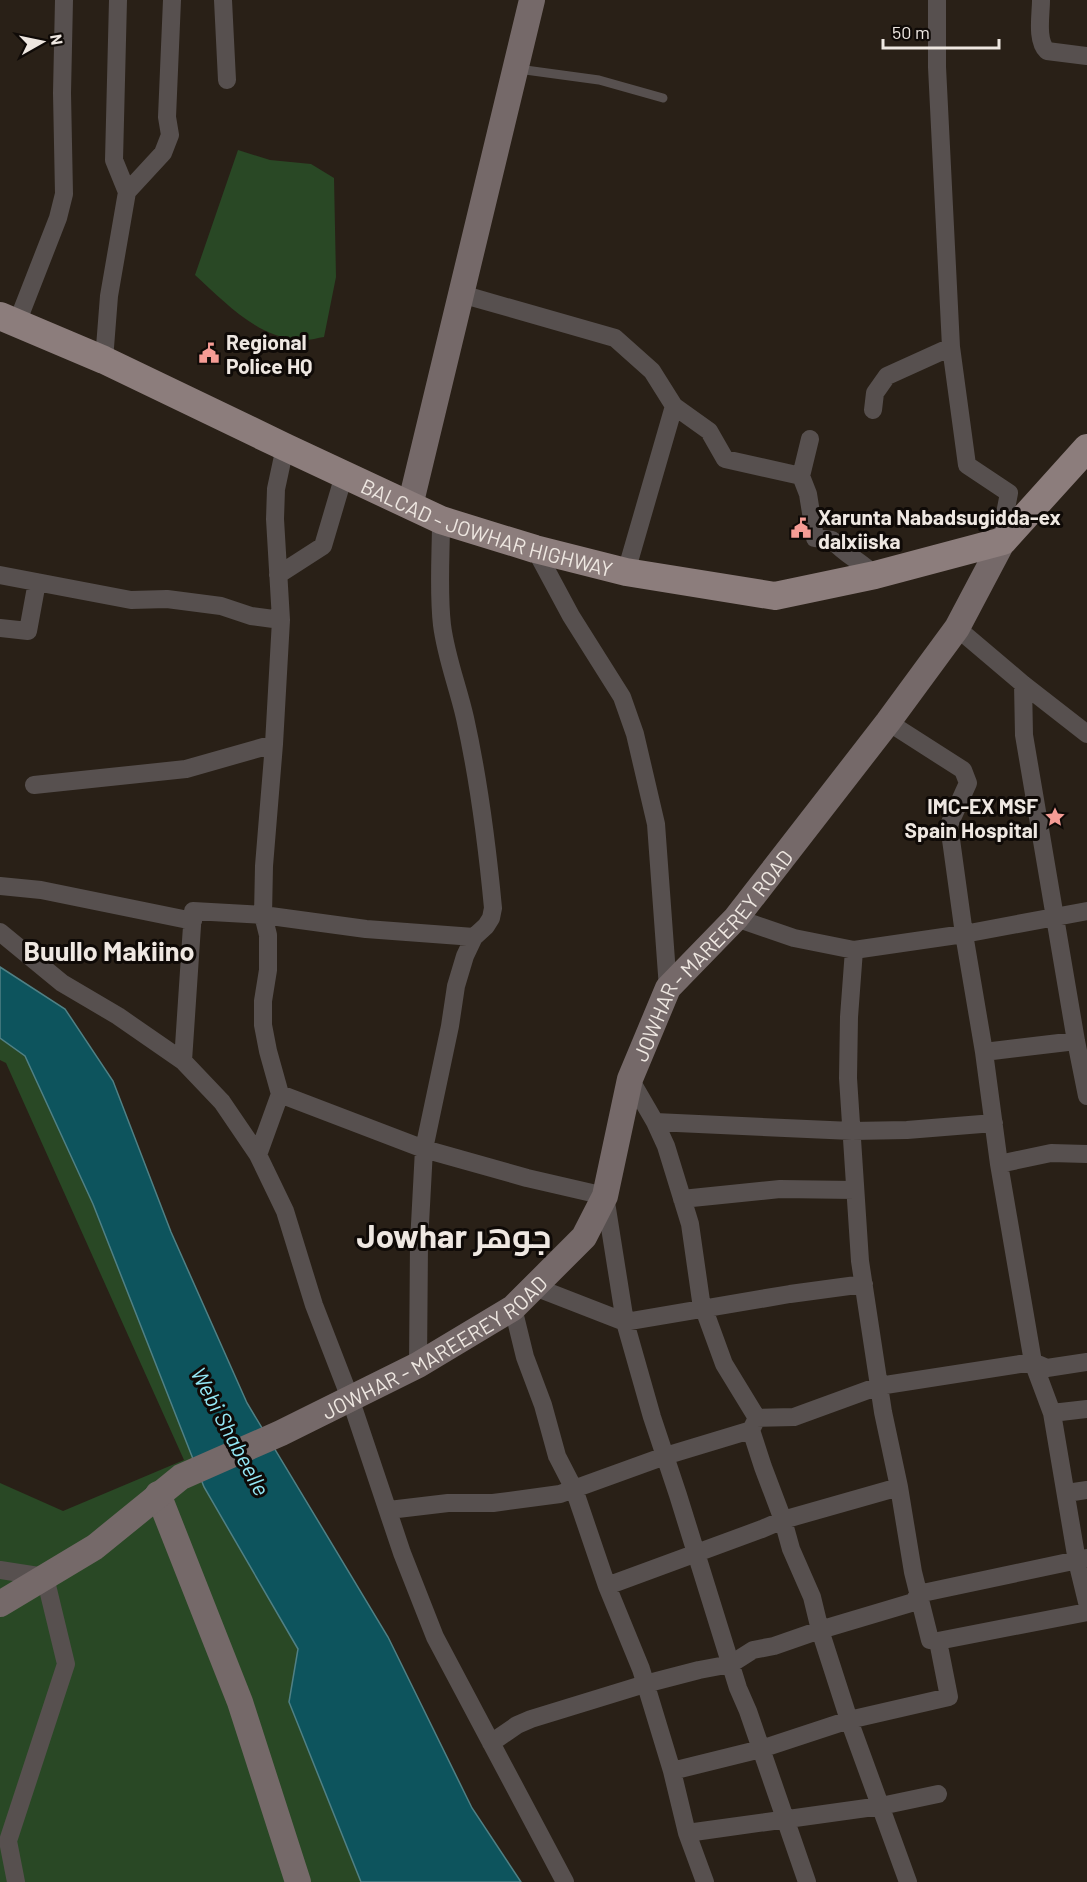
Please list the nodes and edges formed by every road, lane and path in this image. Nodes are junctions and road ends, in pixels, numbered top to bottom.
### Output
1 (64, 0) edge
2 (118, 0) edge
3 (172, 0) edge
4 (223, 0) edge
5 (532, 0) edge
6 (937, 0) edge
7 (1041, 0) edge
8 (1087, 56) edge
9 (516, 69) junction
10 (227, 80) dead end
11 (663, 98) dead end
12 (127, 192) junction
13 (462, 294) junction
14 (8, 320) edge
15 (951, 347) junction
16 (104, 360) junction
17 (674, 406) junction
18 (873, 410) dead end
19 (810, 439) dead end
20 (285, 447) junction
21 (1087, 448) edge
22 (344, 475) junction
23 (801, 476) junction
24 (410, 506) junction
25 (441, 520) junction
26 (1003, 541) junction
27 (535, 549) junction
28 (626, 572) junction
29 (0, 575) edge
30 (278, 575) junction
31 (875, 575) junction
32 (38, 582) junction
33 (281, 620) junction
34 (0, 628) edge
35 (957, 628) junction
36 (1023, 684) junction
37 (888, 722) junction
38 (1087, 734) edge
39 (274, 744) junction
40 (34, 785) dead end
41 (0, 886) edge
42 (1087, 910) edge
43 (263, 915) junction
44 (1055, 917) junction
45 (736, 918) junction
46 (193, 921) junction
47 (0, 932) edge
48 (964, 934) junction
49 (474, 937) junction
50 (854, 950) junction
51 (668, 988) junction
52 (1076, 1041) junction
53 (984, 1052) junction
54 (183, 1061) junction
55 (630, 1079) junction
56 (280, 1094) junction
57 (1087, 1096) edge
58 (655, 1122) junction
59 (994, 1123) junction
60 (852, 1131) junction
61 (424, 1149) junction
62 (1087, 1154) edge
63 (258, 1155) junction
64 (999, 1164) junction
65 (855, 1190) junction
66 (605, 1196) junction
67 (682, 1199) junction
68 (864, 1284) junction
69 (535, 1287) junction
70 (513, 1308) junction
71 (704, 1308) junction
72 (625, 1322) junction
73 (1033, 1362) junction
74 (1087, 1362) edge
75 (418, 1365) junction
76 (879, 1386) junction
77 (350, 1398) junction
78 (1087, 1409) edge
79 (1052, 1413) junction
80 (754, 1424) junction
81 (665, 1456) junction
82 (899, 1487) junction
83 (574, 1489) junction
84 (1087, 1490) edge
85 (1067, 1493) junction
86 (158, 1494) junction
87 (389, 1510) junction
88 (783, 1520) junction
89 (696, 1553) junction
90 (1082, 1559) edge
91 (0, 1570) edge
92 (45, 1577) junction
93 (607, 1586) junction
94 (918, 1594) junction
95 (1087, 1602) edge
96 (0, 1604) edge
97 (1087, 1612) edge
98 (820, 1629) junction
99 (938, 1641) junction
100 (731, 1664) junction
101 (645, 1684) junction
102 (849, 1720) junction
103 (491, 1743) junction
104 (761, 1749) junction
105 (672, 1771) junction
106 (938, 1794) dead end
107 (881, 1806) junction
108 (786, 1820) junction
109 (687, 1833) junction
110 (15, 1882) edge
111 (298, 1882) edge
112 (565, 1882) edge
113 (705, 1882) edge
114 (807, 1882) edge
115 (908, 1882) edge

1 - 14 street
2 - 12 street
3 - 12 street
4 - 10 street
5 - 9 street
6 - 15 street
7 - 8 street
9 - 11 lane
9 - 13 street
12 - 16 street
13 - 17 street
13 - 24 street
14 - 16 main road, BALCAD - JOWHAR HIGHWAY
15 - 18 street
15 - 26 street
16 - 20 main road, BALCAD - JOWHAR HIGHWAY
17 - 23 street
17 - 28 street
19 - 23 street
20 - 22 main road, BALCAD - JOWHAR HIGHWAY
20 - 30 street
21 - 26 main road
22 - 24 main road, BALCAD - JOWHAR HIGHWAY
22 - 30 street
23 - 31 street
24 - 25 main road, BALCAD - JOWHAR HIGHWAY
25 - 27 main road, BALCAD - JOWHAR HIGHWAY
25 - 49 street
26 - 31 main road, BALCAD - JOWHAR HIGHWAY
26 - 35 street, JOWHAR - MAREEREY ROAD
27 - 28 main road, BALCAD - JOWHAR HIGHWAY
27 - 51 street
28 - 31 main road, BALCAD - JOWHAR HIGHWAY
29 - 32 street
30 - 33 street
32 - 33 street
32 - 34 street
33 - 39 street
35 - 36 street
35 - 37 street, JOWHAR - MAREEREY ROAD
36 - 38 street
36 - 44 street
37 - 45 street, JOWHAR - MAREEREY ROAD
37 - 48 street
39 - 40 street
39 - 43 street
41 - 46 street
42 - 44 street
43 - 46 street
43 - 49 street
43 - 56 street
44 - 48 street
44 - 52 street
45 - 50 street
45 - 51 street, JOWHAR - MAREEREY ROAD
46 - 54 street
47 - 54 street
48 - 50 street
48 - 53 street
49 - 61 street
50 - 60 street
51 - 55 street, JOWHAR - MAREEREY ROAD
52 - 53 street
52 - 57 street
53 - 59 street
54 - 63 street
55 - 58 street
55 - 66 street, JOWHAR - MAREEREY ROAD
56 - 61 street
56 - 63 street
58 - 60 street
58 - 67 street
59 - 60 street
59 - 64 street
60 - 65 street
61 - 66 street
61 - 75 street
62 - 64 street
63 - 77 street
64 - 73 street
65 - 67 street
65 - 68 street
66 - 69 street, JOWHAR - MAREEREY ROAD
66 - 72 street
67 - 71 street
68 - 71 street
68 - 76 street
69 - 70 street, JOWHAR - MAREEREY ROAD
69 - 72 street
70 - 75 street, JOWHAR - MAREEREY ROAD
70 - 83 street
71 - 72 street
71 - 80 street
72 - 81 street
73 - 74 street
73 - 76 street
73 - 79 street
75 - 77 street, JOWHAR - MAREEREY ROAD
76 - 80 street
76 - 82 street
77 - 86 street, JOWHAR - MAREEREY ROAD
77 - 87 street
78 - 79 street
79 - 85 street
80 - 81 street
80 - 88 street
81 - 83 street
81 - 89 street
82 - 88 street
82 - 94 street
83 - 87 street
83 - 93 street
84 - 85 street
85 - 90 street
86 - 92 street, JOWHAR - MAREEREY ROAD
86 - 111 street
87 - 103 street
88 - 89 street
88 - 98 street
89 - 93 street
89 - 100 street
90 - 94 street
90 - 95 street
91 - 92 street
92 - 96 street, JOWHAR - MAREEREY ROAD
92 - 110 street
93 - 101 street
94 - 98 street
94 - 99 street
97 - 99 street
98 - 100 street
98 - 102 street
99 - 102 street
100 - 101 street
100 - 104 street
101 - 103 street
101 - 105 street
102 - 104 street
102 - 107 street
103 - 112 street
104 - 105 street
104 - 108 street
105 - 109 street
106 - 107 street
107 - 108 street
107 - 115 street
108 - 109 street
108 - 114 street
109 - 113 street

